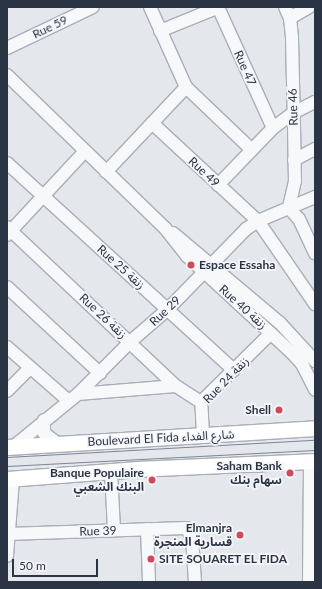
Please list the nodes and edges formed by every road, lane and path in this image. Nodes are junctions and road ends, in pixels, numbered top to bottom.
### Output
1 (92, 7) edge
2 (150, 7) edge
3 (218, 7) edge
4 (309, 7) edge
5 (288, 12) edge
6 (160, 31) junction
7 (7, 48) edge
8 (7, 75) edge
9 (186, 87) junction
10 (315, 102) edge
11 (293, 112) junction
12 (152, 123) junction
13 (273, 128) junction
14 (315, 149) edge
15 (252, 150) junction
16 (84, 152) junction
17 (294, 160) junction
18 (7, 163) edge
19 (106, 172) junction
20 (218, 185) junction
21 (315, 197) edge
22 (44, 198) junction
23 (289, 208) junction
24 (258, 221) junction
25 (8, 231) edge
26 (315, 253) edge
27 (207, 268) junction
28 (7, 287) edge
29 (315, 304) edge
30 (168, 309) junction
31 (271, 333) junction
32 (130, 342) junction
33 (7, 347) edge
34 (315, 361) edge
35 (30, 369) junction
36 (234, 370) junction
37 (100, 372) junction
38 (176, 386) junction
39 (315, 390) edge
40 (7, 391) edge
41 (74, 397) junction
42 (201, 402) junction
43 (44, 420) junction
44 (315, 428) edge
45 (203, 435) junction
46 (58, 444) junction
47 (10, 447) edge
48 (312, 461) edge
49 (111, 471) junction
50 (10, 479) edge
51 (312, 517) edge
52 (147, 529) junction
53 (114, 530) junction
54 (8, 534) edge
55 (7, 556) edge
56 (150, 582) edge
57 (195, 582) edge
58 (309, 582) edge

1 - 7 street, Rue 59
2 - 6 street
3 - 6 street
3 - 13 street, Rue 47
4 - 5 street
5 - 11 street, Rue 46
6 - 9 street
8 - 16 street, Rue 40 زنقة
9 - 12 street
9 - 15 street
10 - 11 street
11 - 13 street
11 - 17 street, Rue 46
12 - 19 street
12 - 20 street, Rue 49
13 - 15 street
14 - 17 street
15 - 20 street
16 - 19 street, Rue 40 زنقة
16 - 22 street
17 - 23 street, Rue 46
18 - 22 street, Rue 25 زنقة
19 - 27 street, Rue 40 زنقة
20 - 24 street, Rue 49
21 - 23 street, Rue 29
22 - 25 street
22 - 30 street, Rue 25 زنقة
23 - 24 street, Rue 29
23 - 26 street
24 - 27 street, Rue 29
24 - 29 street, Rue 49
25 - 32 street, Rue 26 زنقة
27 - 30 street, Rue 29
27 - 31 street, Rue 40 زنقة
27 - 34 street, Rue 40 زنقة
28 - 37 street
30 - 32 street, Rue 29
30 - 36 street, Rue 25 زنقة
31 - 36 street, Rue 24 زنقة
31 - 39 street, Rue 40 زنقة
32 - 37 street, Rue 29
32 - 38 street, Rue 26 زنقة
33 - 35 street
35 - 40 street
35 - 41 street
36 - 42 street, Rue 24 زنقة
37 - 41 street, Rue 29
38 - 41 street
38 - 42 street, Rue 26 زنقة
41 - 43 street, Rue 29
42 - 45 street, Rue 24 زنقة
43 - 46 street
43 - 47 street, Rue 29
44 - 45 main road, Boulevard El Fida شارع الفداء
45 - 46 main road, Boulevard El Fida شارع الفداء
46 - 47 main road, Boulevard El Fida شارع الفداء
48 - 49 main road
48 - 51 street
49 - 50 main road
49 - 53 street
50 - 54 street
51 - 58 street
52 - 53 street, Rue 39
52 - 56 street
52 - 57 street, Rue 39
53 - 54 street, Rue 39
54 - 55 street

